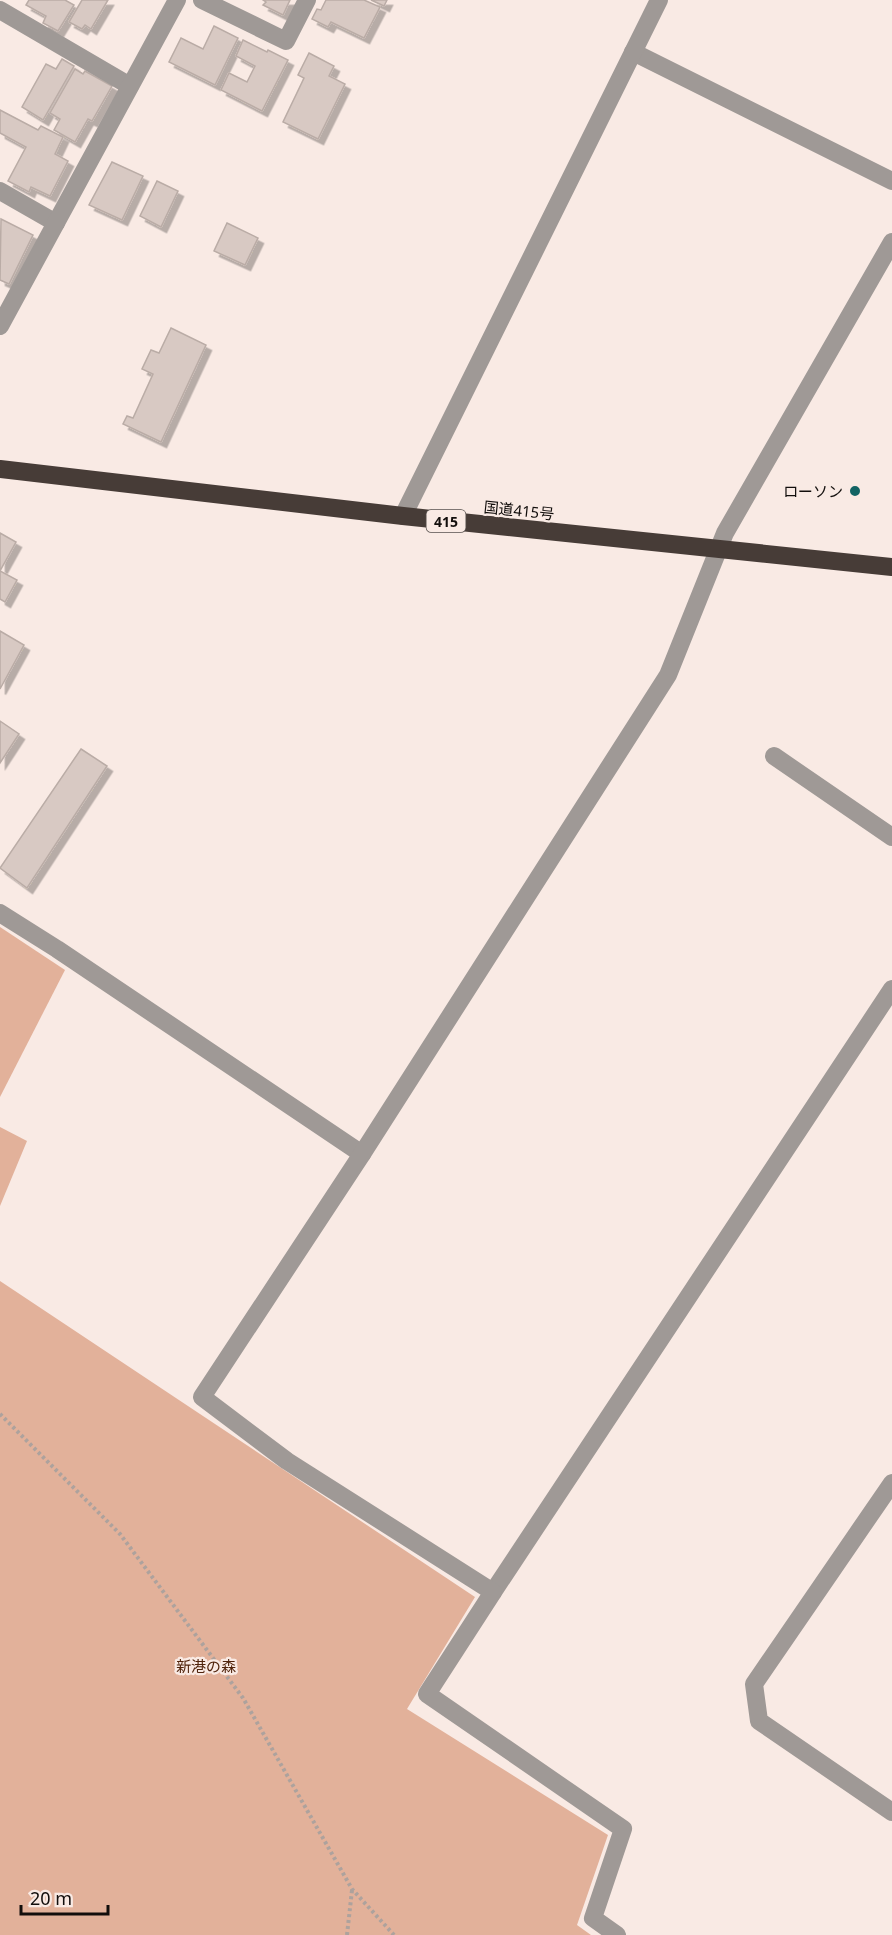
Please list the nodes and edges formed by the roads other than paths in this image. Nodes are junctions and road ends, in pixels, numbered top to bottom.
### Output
1 (177, 0) edge
2 (202, 0) edge
3 (307, 0) edge
4 (659, 0) edge
5 (0, 10) edge
6 (633, 52) junction
7 (130, 86) junction
8 (892, 181) edge
9 (0, 191) edge
10 (56, 223) junction
11 (892, 242) edge
12 (0, 326) edge
13 (0, 469) edge
14 (403, 516) junction
15 (720, 550) junction
16 (892, 567) edge
17 (774, 756) dead end
18 (892, 837) edge
19 (0, 913) edge
20 (892, 989) edge
21 (362, 1154) junction
22 (889, 1492) edge
23 (493, 1592) junction
24 (892, 1812) edge
25 (617, 1935) edge

1 - 7 street
2 - 3 street
4 - 6 street
5 - 7 street
6 - 8 street
6 - 14 street
7 - 10 street
9 - 10 street
10 - 12 street
11 - 15 street
13 - 14 highway, 国道415号 / 415
14 - 15 highway, 国道415号 / 415
15 - 16 highway, 国道415号 / 415
15 - 21 street
17 - 18 street
19 - 21 street
20 - 23 street
21 - 23 street
22 - 24 street
23 - 25 street

